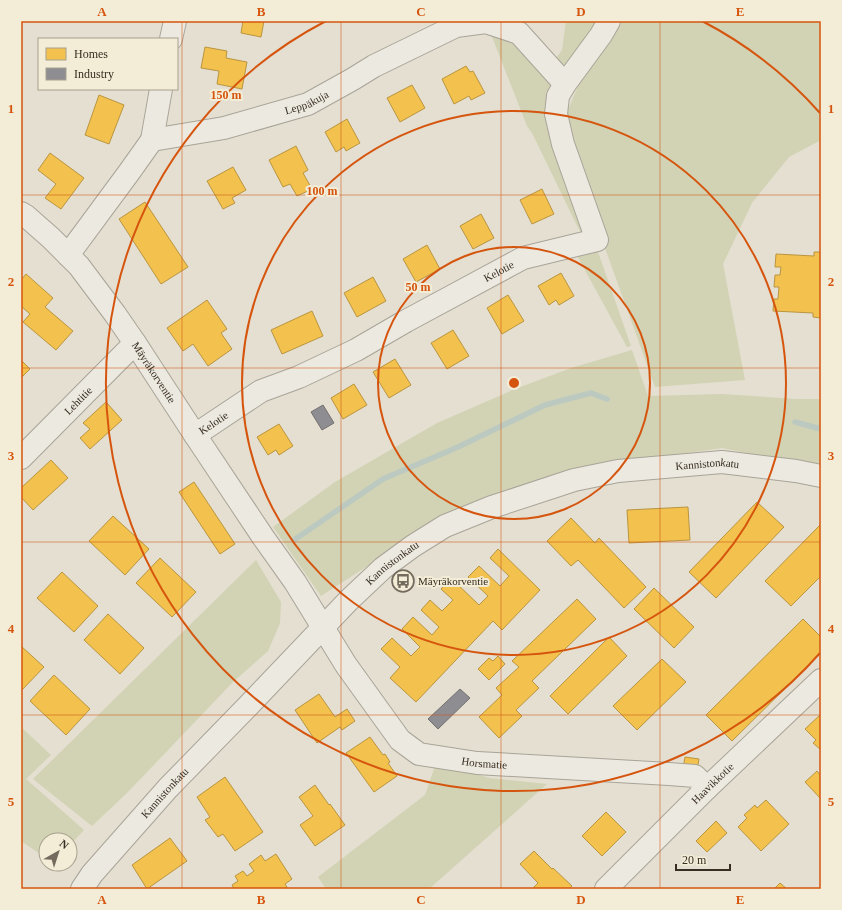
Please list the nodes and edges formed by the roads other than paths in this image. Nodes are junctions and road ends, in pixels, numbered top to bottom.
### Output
1 (175, 21) edge
2 (609, 21) edge
3 (171, 38) edge
4 (565, 84) junction
5 (161, 90) edge
6 (152, 140) junction
7 (21, 214) edge
8 (68, 254) junction
9 (135, 343) junction
10 (195, 435) junction
11 (21, 458) edge
12 (821, 476) edge
13 (323, 626) junction
14 (821, 680) edge
15 (707, 788) junction
16 (82, 889) edge
17 (606, 889) edge

1 - 3 street
2 - 4 street, Kelotie
4 - 6 street, Leppäkuja
4 - 10 street, Kelotie
5 - 6 street
6 - 8 street
7 - 8 street, Mäyräkorventie
8 - 9 street, Mäyräkorventie
9 - 10 street, Mäyräkorventie
9 - 11 street, Lehtitie
10 - 13 street, Mäyräkorventie
12 - 13 street, Kannistonkatu
13 - 15 street, Horsmatie
13 - 16 street, Kannistonkatu
14 - 15 street, Haavikkotie
15 - 17 street, Haavikkotie

